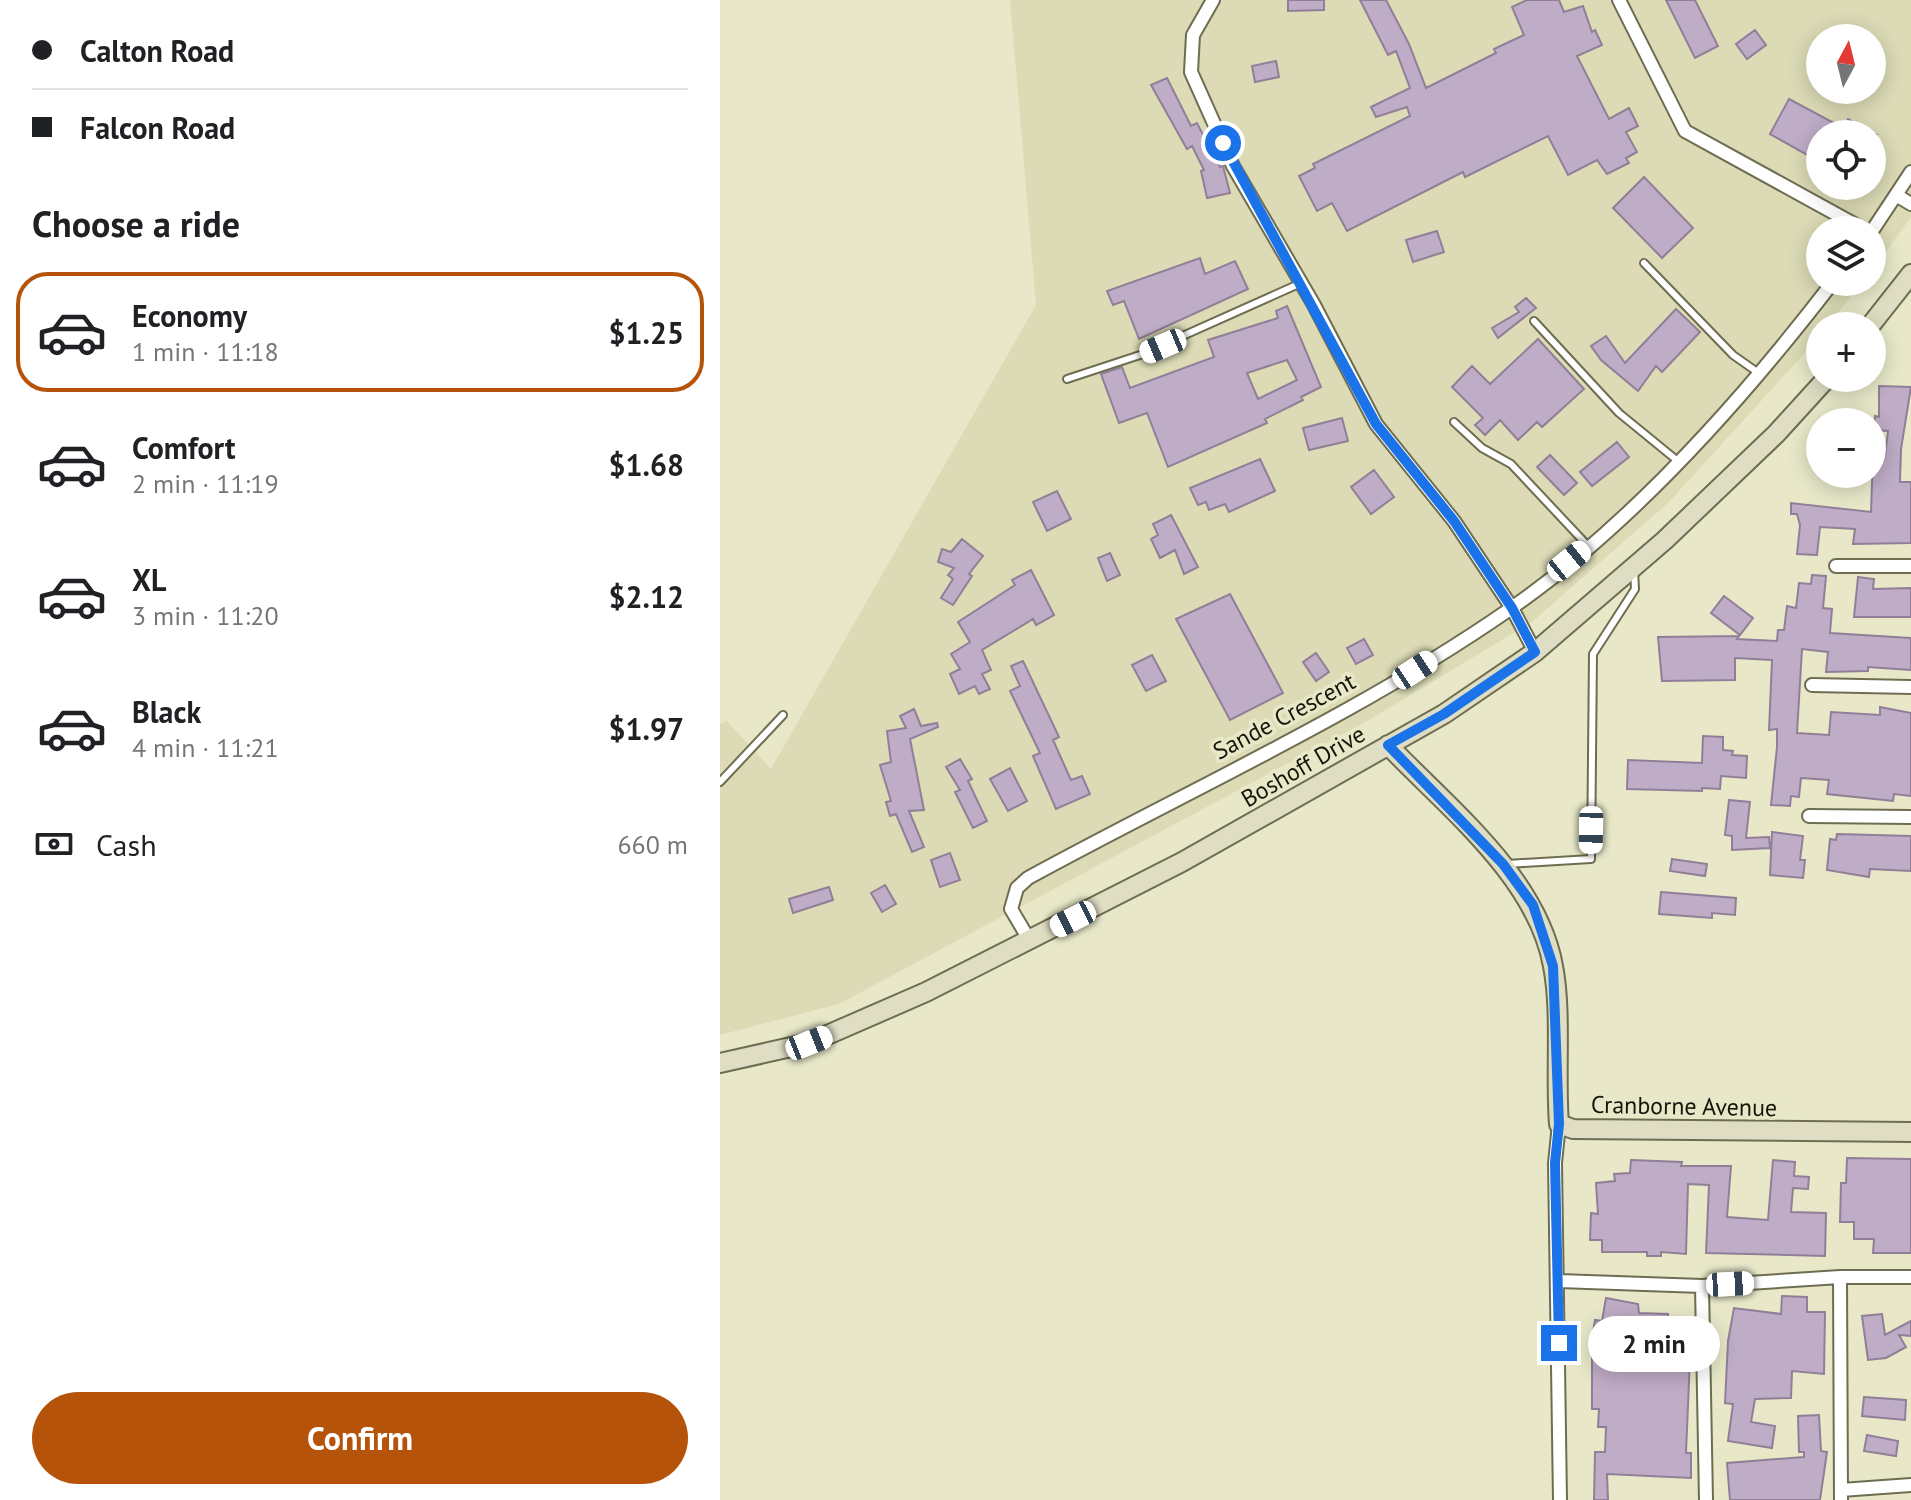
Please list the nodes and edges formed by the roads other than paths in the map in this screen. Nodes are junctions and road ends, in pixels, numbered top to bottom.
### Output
1 (1213, 0) edge
2 (1619, 0) edge
3 (1911, 172) edge
4 (1896, 195) junction
5 (1911, 204) edge
6 (1840, 216) edge
7 (1882, 216) edge
8 (1644, 263) dead end
9 (1911, 274) edge
10 (1301, 283) junction
11 (1822, 296) edge
12 (1881, 312) edge
13 (1534, 321) dead end
14 (1761, 375) junction
15 (1067, 379) dead end
16 (1814, 392) edge
17 (1454, 422) dead end
18 (1679, 462) junction
19 (1588, 546) junction
20 (1836, 566) dead end
21 (1911, 566) edge
22 (1634, 567) junction
23 (1512, 608) junction
24 (1535, 652) junction
25 (1812, 685) dead end
26 (1911, 687) edge
27 (783, 715) dead end
28 (1388, 745) junction
29 (720, 782) edge
30 (1809, 816) dead end
31 (1911, 817) edge
32 (1503, 864) junction
33 (1030, 941) junction
34 (720, 1063) edge
35 (1559, 1124) junction
36 (1911, 1132) edge
37 (1840, 1277) junction
38 (1911, 1277) edge
39 (1559, 1281) junction
40 (1702, 1286) junction
41 (1911, 1485) edge
42 (1841, 1495) edge
43 (1560, 1500) edge
44 (1706, 1500) edge

1 - 10 street
2 - 6 street
3 - 4 street
4 - 5 street
4 - 7 street
8 - 14 lane
9 - 12 main road
10 - 15 lane
10 - 23 street
11 - 14 street, Sande Crescent
13 - 18 lane
14 - 18 street, Sande Crescent
16 - 22 main road, Boshoff Drive
17 - 19 lane
18 - 19 street, Sande Crescent
19 - 23 street, Sande Crescent
20 - 21 street
22 - 24 main road, Boshoff Drive
22 - 32 lane
23 - 24 street
23 - 33 street, Sande Crescent
24 - 28 main road, Boshoff Drive
25 - 26 street
27 - 29 lane
28 - 32 main road, Cranborne Avenue
28 - 33 main road, Boshoff Drive
30 - 31 street
32 - 35 main road, Cranborne Avenue
33 - 34 main road, Boshoff Drive
35 - 36 main road, Cranborne Avenue
35 - 39 street
37 - 38 street
37 - 40 street
37 - 42 street
39 - 40 street
39 - 43 street
40 - 44 street
41 - 42 street

